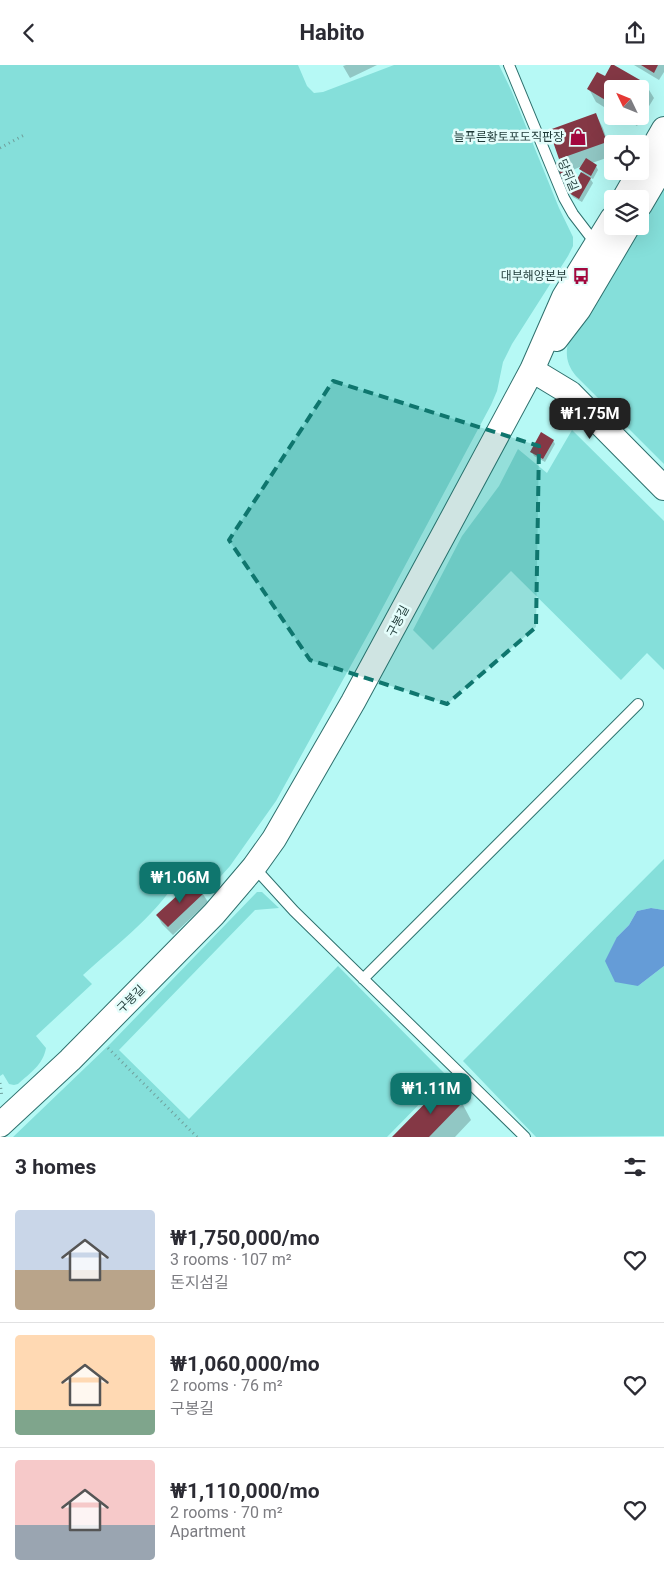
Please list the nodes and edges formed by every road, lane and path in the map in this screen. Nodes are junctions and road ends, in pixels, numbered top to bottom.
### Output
1 (509, 65) edge
2 (664, 129) edge
3 (26, 134) dead end
4 (0, 148) edge
5 (649, 155) edge
6 (664, 164) edge
7 (649, 190) edge
8 (608, 235) edge
9 (619, 235) edge
10 (603, 251) junction
11 (532, 370) junction
12 (664, 488) edge
13 (638, 704) dead end
14 (254, 867) junction
15 (363, 979) junction
16 (95, 1035) junction
17 (0, 1125) edge
18 (197, 1137) edge
19 (525, 1137) edge

1 - 10 lane, 당뒤길
2 - 5 street
3 - 4 path
6 - 7 street
8 - 10 street, 구봉길
9 - 10 street, 구봉길
10 - 11 street, 구봉길
11 - 12 street
11 - 14 street, 구봉길
13 - 15 lane
14 - 15 lane
14 - 16 street, 구봉길
15 - 19 lane
16 - 17 street, 구봉길
16 - 18 path

